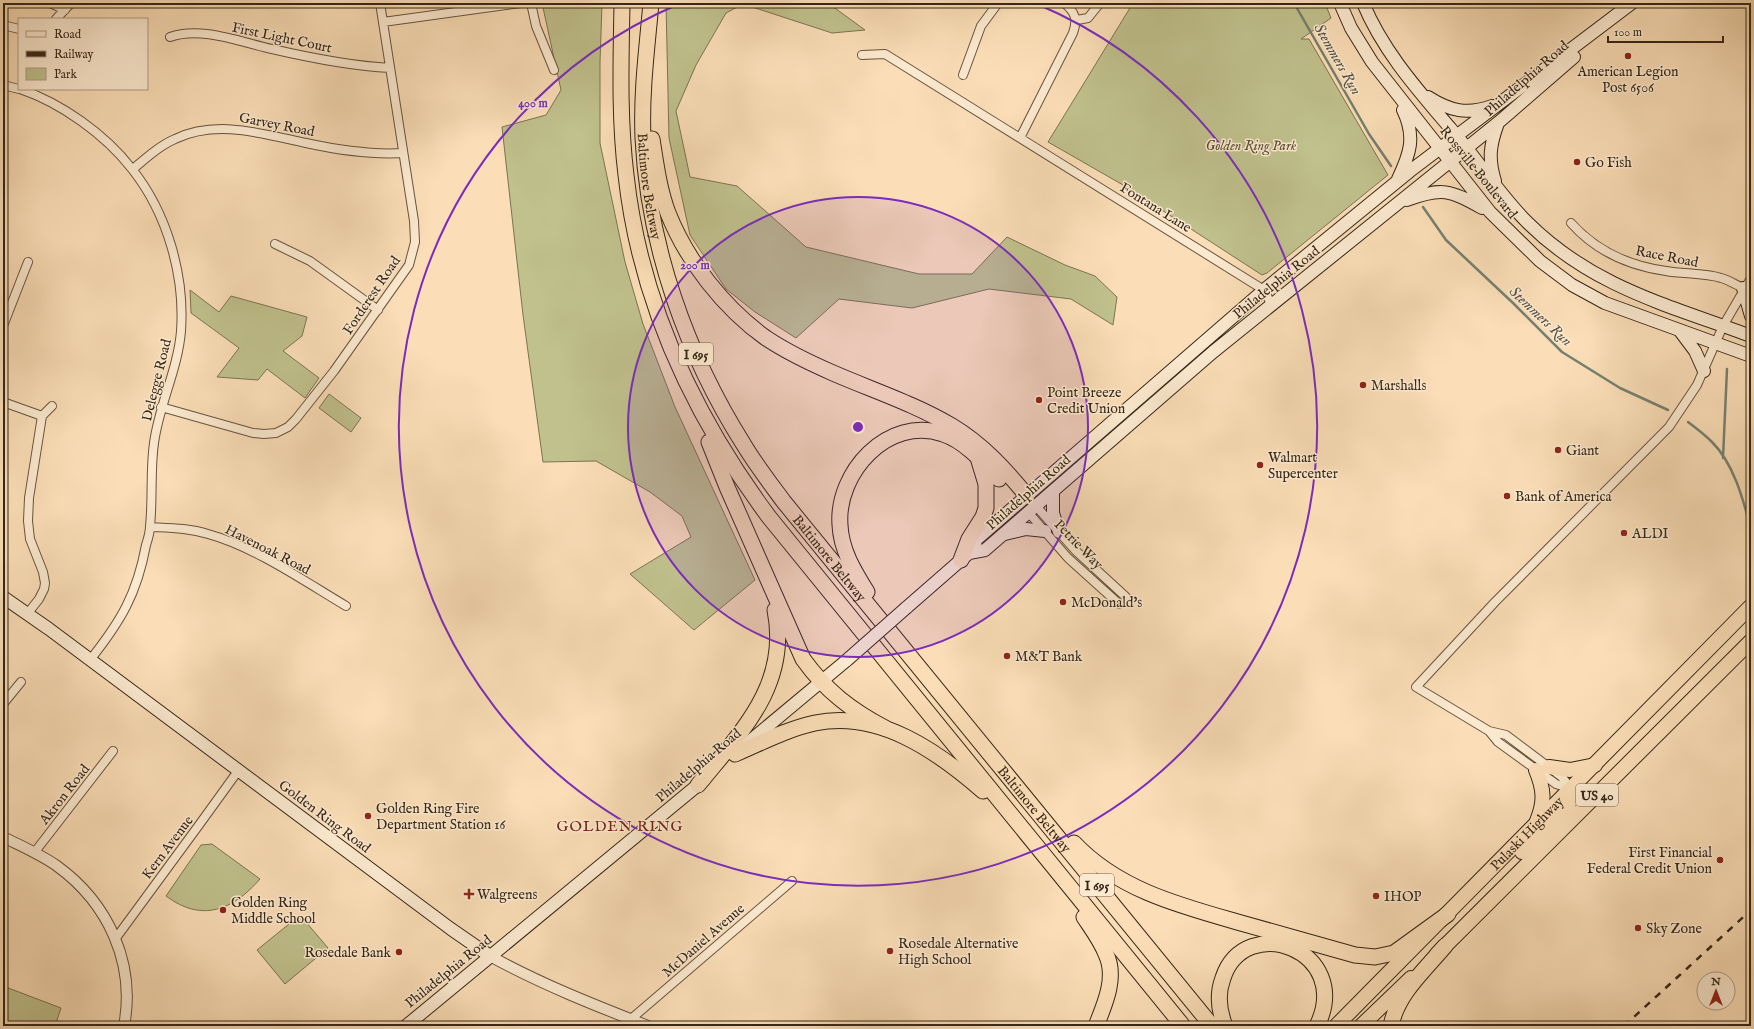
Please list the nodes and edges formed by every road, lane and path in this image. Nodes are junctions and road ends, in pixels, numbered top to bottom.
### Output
1 (50, 3) edge
2 (71, 3) edge
3 (380, 3) edge
4 (520, 3) edge
5 (531, 3) edge
6 (622, 3) edge
7 (651, 3) edge
8 (998, 3) edge
9 (1064, 3) edge
10 (1100, 3) edge
11 (1340, 3) edge
12 (1363, 3) edge
13 (1632, 3) edge
14 (64, 10) junction
15 (57, 18) edge
16 (1077, 20) junction
17 (383, 22) junction
18 (3, 25) edge
19 (649, 26) junction
20 (18, 29) edge
21 (1598, 29) junction
22 (170, 36) dead end
23 (862, 55) dead end
24 (390, 68) junction
25 (554, 70) dead end
26 (962, 74) dead end
27 (3, 85) edge
28 (18, 89) edge
29 (1393, 89) junction
30 (1416, 89) junction
31 (23, 90) edge
32 (1502, 102) junction
33 (1499, 122) junction
34 (1456, 136) junction
35 (1020, 138) junction
36 (1439, 148) junction
37 (1466, 148) junction
38 (403, 153) junction
39 (1450, 162) junction
40 (132, 169) junction
41 (1396, 183) junction
42 (1496, 186) junction
43 (1395, 205) junction
44 (1490, 212) junction
45 (1572, 224) dead end
46 (275, 244) dead end
47 (28, 262) dead end
48 (1751, 278) edge
49 (1743, 288) junction
50 (1264, 290) junction
51 (1272, 304) junction
52 (378, 310) junction
53 (1751, 316) edge
54 (3, 326) edge
55 (1723, 326) junction
56 (1679, 330) junction
57 (1751, 336) edge
58 (1716, 344) junction
59 (1751, 356) edge
60 (1704, 371) junction
61 (3, 402) edge
62 (52, 406) dead end
63 (162, 407) junction
64 (700, 412) junction
65 (42, 416) junction
66 (978, 458) junction
67 (1053, 491) junction
68 (1028, 504) junction
69 (150, 527) junction
70 (1045, 531) junction
71 (1058, 532) junction
72 (1002, 534) junction
73 (965, 557) junction
74 (770, 583) junction
75 (3, 597) edge
76 (1126, 597) dead end
77 (1119, 604) dead end
78 (346, 606) dead end
79 (1751, 606) edge
80 (28, 613) junction
81 (888, 627) junction
82 (1750, 640) edge
83 (90, 660) junction
84 (821, 681) junction
85 (21, 682) dead end
86 (3, 704) edge
87 (885, 728) junction
88 (1489, 731) junction
89 (113, 751) dead end
90 (736, 754) junction
91 (993, 756) junction
92 (1595, 764) junction
93 (1543, 769) junction
94 (238, 770) junction
95 (698, 785) junction
96 (1571, 789) junction
97 (1016, 820) junction
98 (1535, 825) junction
99 (3, 837) edge
100 (34, 853) junction
101 (1048, 860) junction
102 (792, 881) dead end
103 (1448, 914) junction
104 (116, 938) junction
105 (1445, 946) junction
106 (490, 956) junction
107 (631, 1019) junction
108 (124, 1026) edge
109 (406, 1026) edge
110 (648, 1026) edge
111 (1096, 1026) edge
112 (1183, 1026) edge
113 (1212, 1026) edge
114 (1225, 1026) edge
115 (1317, 1026) edge
116 (1336, 1026) edge
117 (1353, 1026) edge
118 (1361, 1026) edge
119 (1392, 1026) edge

1 - 14 street
2 - 14 street
3 - 17 street, Fordcrest Road
4 - 17 street
5 - 25 street
6 - 64 highway, Baltimore Beltway / I 695
7 - 19 highway, Baltimore Beltway / I 695
8 - 26 street
9 - 16 street
10 - 16 street
11 - 29 main road, Rossville Boulevard
12 - 30 main road, Rossville Boulevard
13 - 21 main road, Philadelphia Road
14 - 15 street
16 - 35 street
17 - 24 street, Fordcrest Road
18 - 20 street
19 - 68 highway
19 - 81 highway, Baltimore Beltway / I 695
21 - 32 main road, Philadelphia Road
21 - 33 main road, Philadelphia Road
22 - 24 street, First Light Court
23 - 35 street, Fontana Lane
24 - 38 street, Fordcrest Road
27 - 28 street, Delegge Road
29 - 36 main road, Rossville Boulevard
29 - 41 main road
30 - 32 main road
30 - 34 main road, Rossville Boulevard
31 - 40 street, Delegge Road
32 - 34 main road, Philadelphia Road
33 - 37 main road, Philadelphia Road
33 - 42 main road
34 - 36 main road, Philadelphia Road
34 - 37 main road, Rossville Boulevard
35 - 50 street, Fontana Lane
36 - 39 main road, Rossville Boulevard
36 - 41 main road, Philadelphia Road
37 - 39 main road, Philadelphia Road
37 - 42 main road, Rossville Boulevard
38 - 40 street, Garvey Road
38 - 52 street, Fordcrest Road
39 - 43 main road, Philadelphia Road
39 - 44 main road, Rossville Boulevard
40 - 63 street, Delegge Road
41 - 50 main road, Philadelphia Road
42 - 55 main road, Rossville Boulevard
43 - 44 main road
43 - 51 main road, Philadelphia Road
44 - 56 main road, Rossville Boulevard
45 - 49 street, Race Road
46 - 52 street
47 - 54 street
48 - 49 street
49 - 53 main road
49 - 55 street
50 - 51 street, Fontana Lane
50 - 68 main road, Philadelphia Road
51 - 67 main road, Philadelphia Road
52 - 63 street, Fordcrest Road
55 - 57 main road, Rossville Boulevard
55 - 58 street
56 - 58 main road, Rossville Boulevard
56 - 60 main road
58 - 59 main road, Rossville Boulevard
58 - 60 street
60 - 88 street
61 - 65 street
62 - 65 street
63 - 69 street, Delegge Road
64 - 74 highway
64 - 97 highway, Baltimore Beltway / I 695
65 - 80 street
66 - 68 highway
66 - 73 highway
66 - 81 highway
67 - 68 main road, Philadelphia Road
67 - 71 main road
68 - 70 street, Petrie Way
68 - 71 street, Petrie Way
68 - 72 main road, Philadelphia Road
68 - 73 main road, Philadelphia Road
69 - 78 street, Havenoak Road
69 - 83 street, Delegge Road
70 - 72 main road
70 - 77 street, Petrie Way
71 - 76 street, Petrie Way
72 - 73 main road, Philadelphia Road
73 - 84 main road, Philadelphia Road, bridge
74 - 84 highway
74 - 95 highway
75 - 80 main road, Golden Ring Road
79 - 92 highway, Pulaski Highway / US 40
80 - 83 main road, Golden Ring Road
81 - 91 highway, Baltimore Beltway / I 695
82 - 105 highway, Pulaski Highway / US 40
83 - 94 main road, Golden Ring Road
84 - 87 highway
84 - 90 main road, Philadelphia Road
85 - 86 street
87 - 90 highway
87 - 97 highway
88 - 93 street
88 - 93 street
89 - 100 street, Akron Road
90 - 95 main road, Philadelphia Road
91 - 103 highway
91 - 113 highway, Baltimore Beltway / I 695
92 - 93 highway
92 - 96 highway, Pulaski Highway / US 40
93 - 96 street
93 - 96 street
93 - 98 highway
94 - 104 street, Kern Avenue
94 - 106 main road, Golden Ring Road
95 - 106 main road, Philadelphia Road
96 - 98 highway, Pulaski Highway / US 40
96 - 117 highway
97 - 101 highway, Baltimore Beltway / I 695
98 - 103 highway, Pulaski Highway / US 40
99 - 100 street
100 - 104 street
101 - 111 highway
101 - 112 highway, Baltimore Beltway / I 695
102 - 107 street, McDaniel Avenue
103 - 116 highway, Pulaski Highway / US 40
104 - 108 street
105 - 118 highway, Pulaski Highway / US 40
105 - 119 highway
106 - 107 street, Golden Ring Road
106 - 109 main road, Philadelphia Road
107 - 110 street, Golden Ring Road
114 - 115 highway

